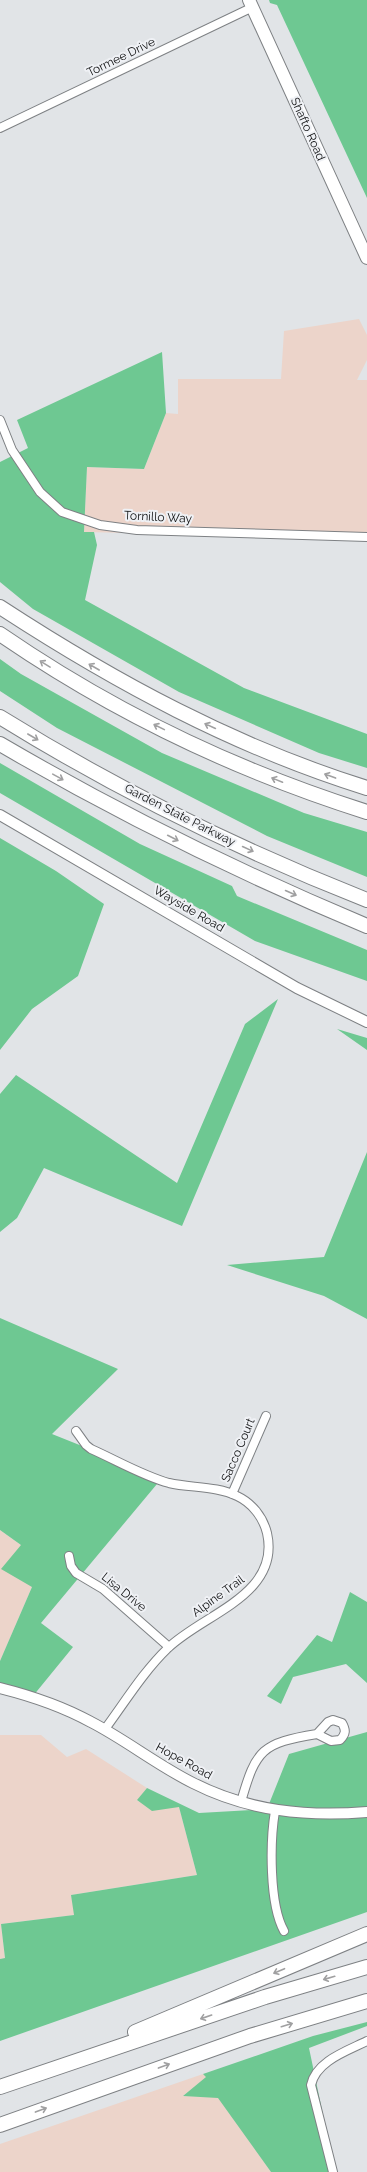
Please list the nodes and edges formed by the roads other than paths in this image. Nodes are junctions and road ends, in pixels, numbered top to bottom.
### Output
1 (251, 4) edge
2 (0, 128) edge
3 (367, 258) edge
4 (0, 420) edge
5 (367, 537) edge
6 (0, 607) edge
7 (0, 634) edge
8 (0, 717) edge
9 (0, 744) edge
10 (367, 788) edge
11 (367, 812) edge
12 (0, 815) edge
13 (367, 900) edge
14 (367, 926) edge
15 (367, 1022) edge
16 (266, 1416) dead end
17 (76, 1431) dead end
18 (232, 1494) junction
19 (69, 1556) dead end
20 (169, 1647) junction
21 (0, 1688) edge
22 (104, 1730) junction
23 (317, 1734) dead end
24 (241, 1802) junction
25 (275, 1811) junction
26 (367, 1812) edge
27 (284, 1931) dead end
28 (367, 1934) edge
29 (367, 1967) edge
30 (367, 2001) edge
31 (367, 2042) edge
32 (27, 2077) junction
33 (1, 2086) edge
34 (2, 2124) edge
35 (333, 2172) edge

1 - 2 street, Tormee Drive
1 - 3 main road, Shafto Road
4 - 5 street, Tornillo Way
10 -> 6 highway
11 -> 7 highway
8 -> 13 highway, Garden State Parkway
9 -> 14 highway, Garden State Parkway
12 - 15 street, Wayside Road
16 - 18 street, Sacco Court
17 - 18 street, Alpine Trail
18 - 20 street, Alpine Trail
19 - 20 street, Lisa Drive
20 - 22 street, Alpine Trail
21 - 22 street, Hope Road
22 - 24 street, Hope Road
23 - 24 street
24 - 25 street, Hope Road
25 - 26 street, Hope Road
25 - 27 street
28 -> 32 highway
29 -> 32 highway
34 -> 30 highway
31 - 35 street
32 - 33 highway

